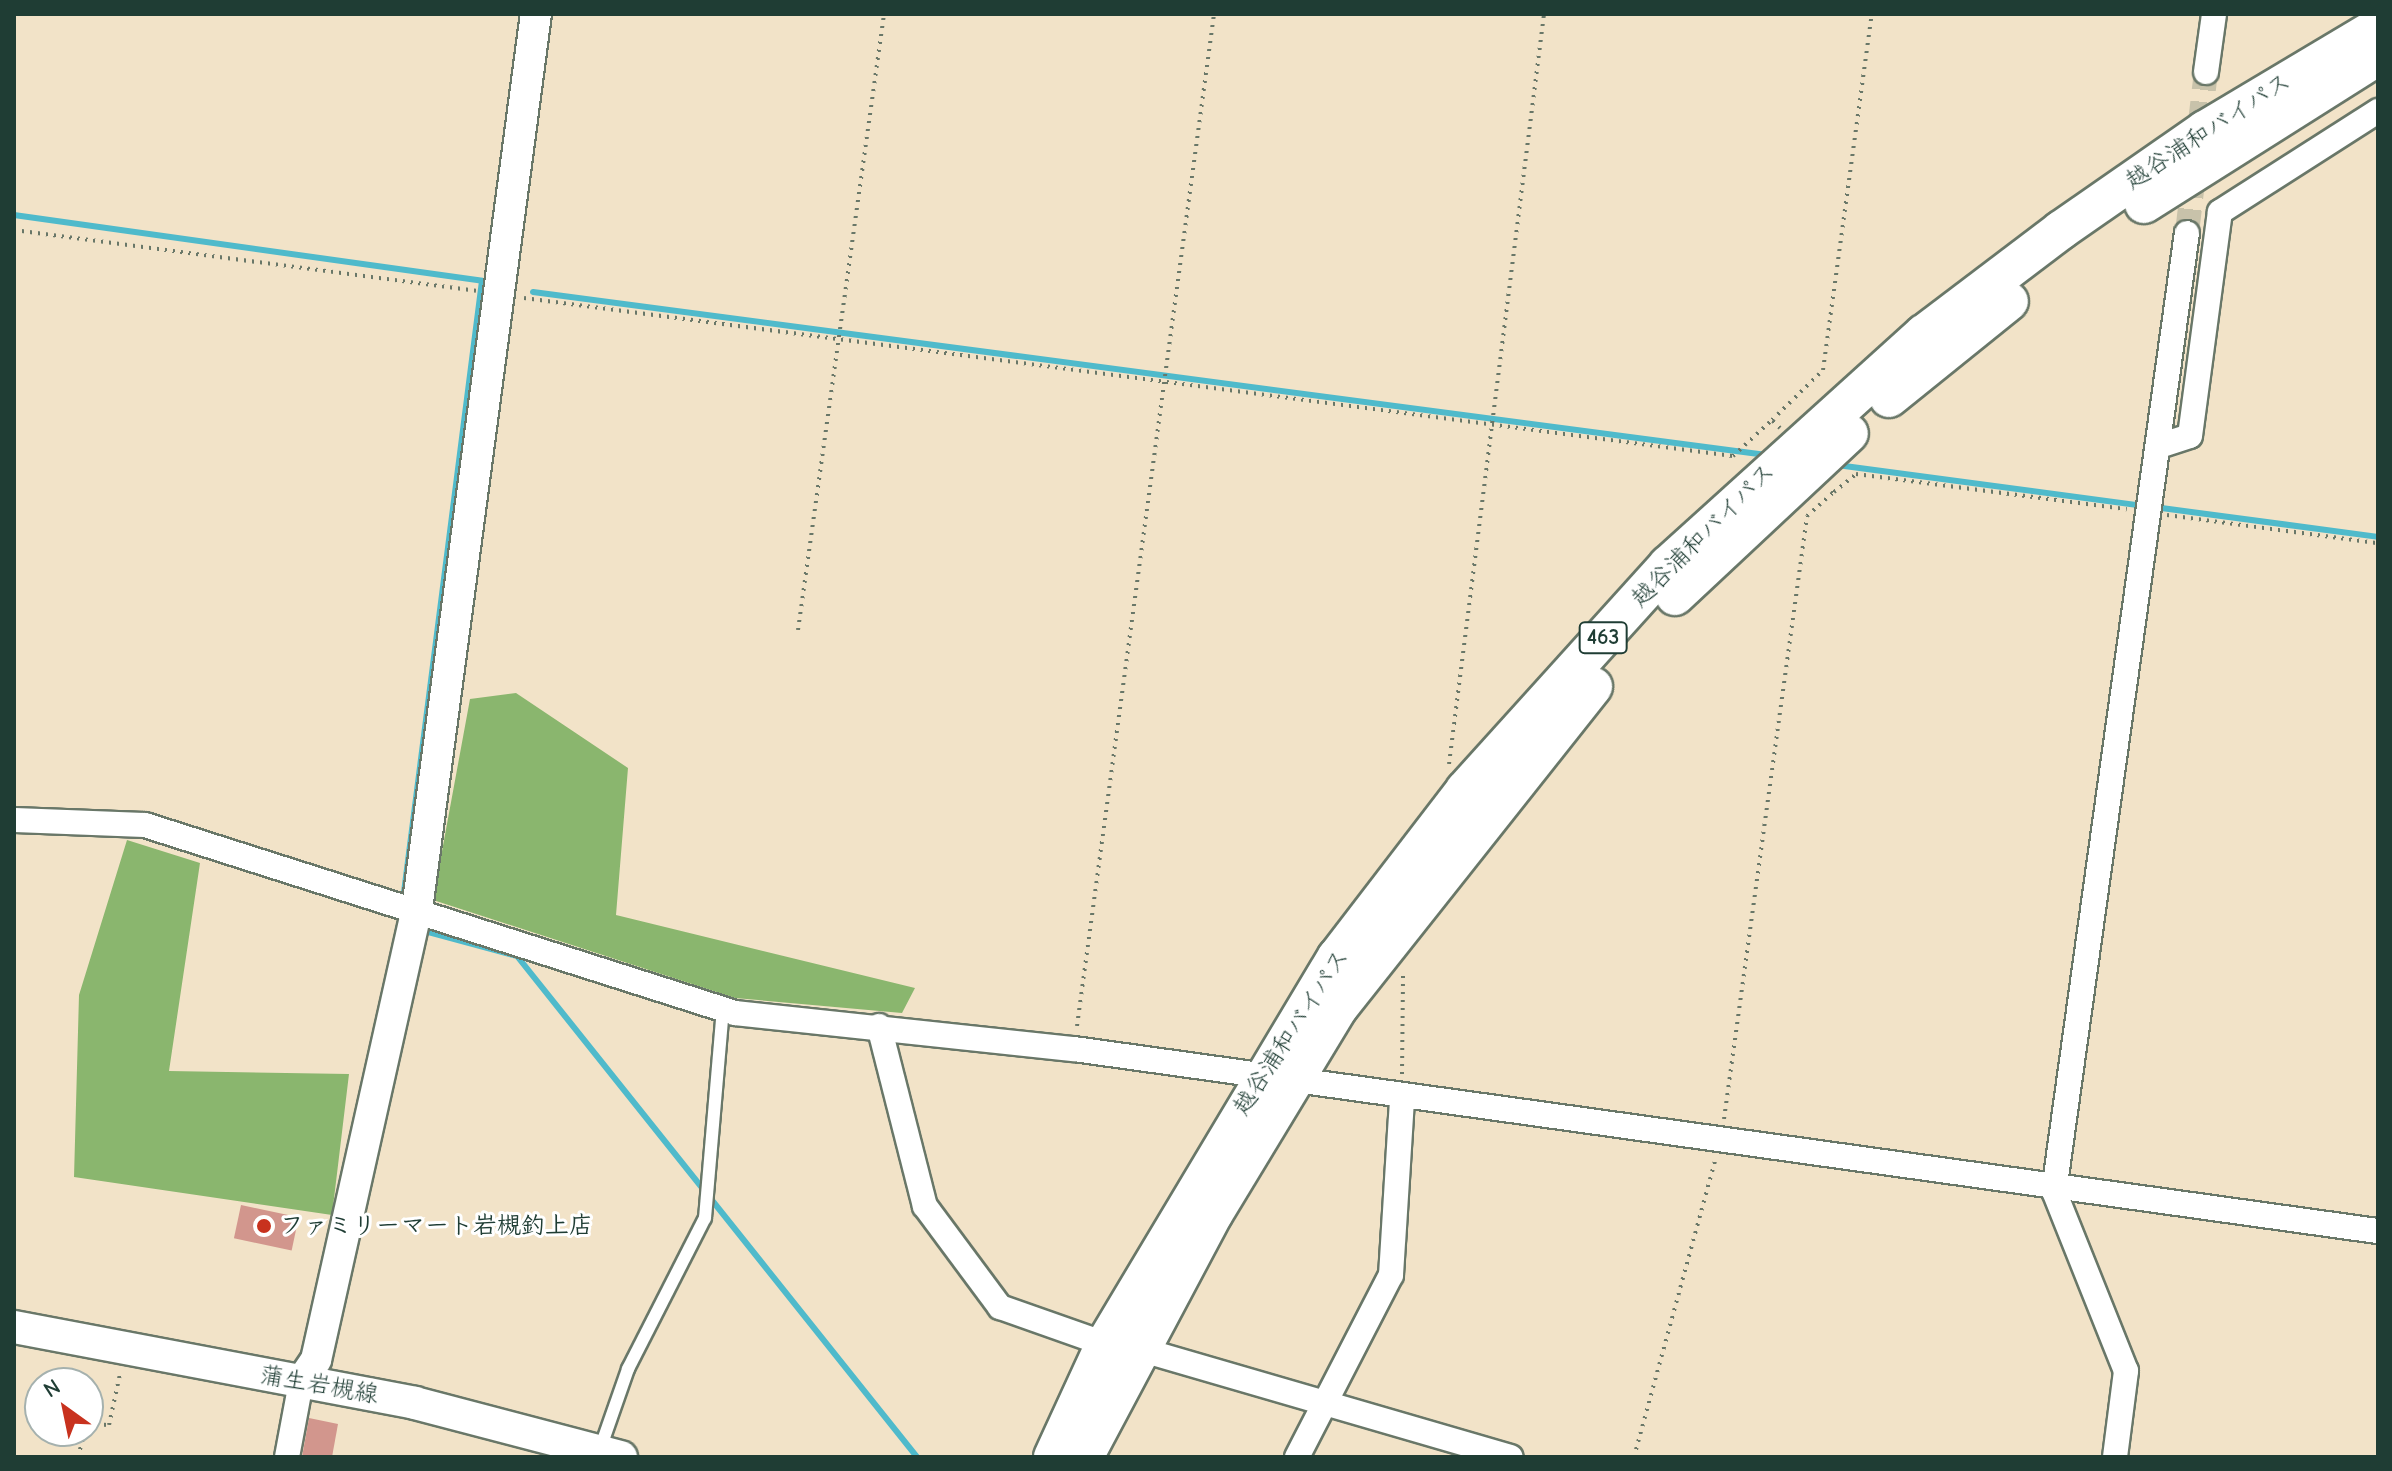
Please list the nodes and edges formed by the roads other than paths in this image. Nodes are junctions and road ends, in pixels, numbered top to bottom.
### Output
1 (536, 14) edge
2 (2214, 14) edge
3 (2378, 27) edge
4 (2378, 56) edge
5 (2206, 72) tunnel mouth
6 (2378, 111) edge
7 (2187, 233) tunnel mouth
8 (2162, 445) junction
9 (1803, 456) junction
10 (14, 820) edge
11 (417, 909) junction
12 (723, 1008) junction
13 (879, 1026) junction
14 (1277, 1079) junction
15 (1402, 1100) junction
16 (2054, 1191) junction
17 (2378, 1231) edge
18 (14, 1327) edge
19 (1122, 1346) junction
20 (301, 1382) junction
21 (1320, 1403) junction
22 (610, 1454) edge
23 (287, 1457) edge
24 (1053, 1457) edge
25 (1084, 1457) edge
26 (1297, 1457) edge
27 (1511, 1457) edge
28 (2115, 1457) edge

1 - 11 street
2 - 5 street
3 - 9 highway, 越谷浦和バイパス / 463
4 - 9 highway, 越谷浦和バイパス / 463
6 - 8 street
7 - 8 street
8 - 16 street
9 - 14 highway, 越谷浦和バイパス / 463
9 - 14 highway, 越谷浦和バイパス / 463
10 - 11 street
11 - 12 street
11 - 20 street
12 - 13 street
12 - 22 lane
13 - 14 street
13 - 19 street
14 - 15 street
14 - 19 highway, 越谷浦和バイパス / 463
15 - 16 street
15 - 21 street
16 - 17 street
16 - 28 street
18 - 20 main road, 蒲生岩槻線
19 - 21 street
19 - 24 highway, 越谷浦和バイパス / 463
19 - 25 highway, 越谷浦和バイパス / 463
20 - 22 main road, 蒲生岩槻線
20 - 23 street
21 - 26 street
21 - 27 street

